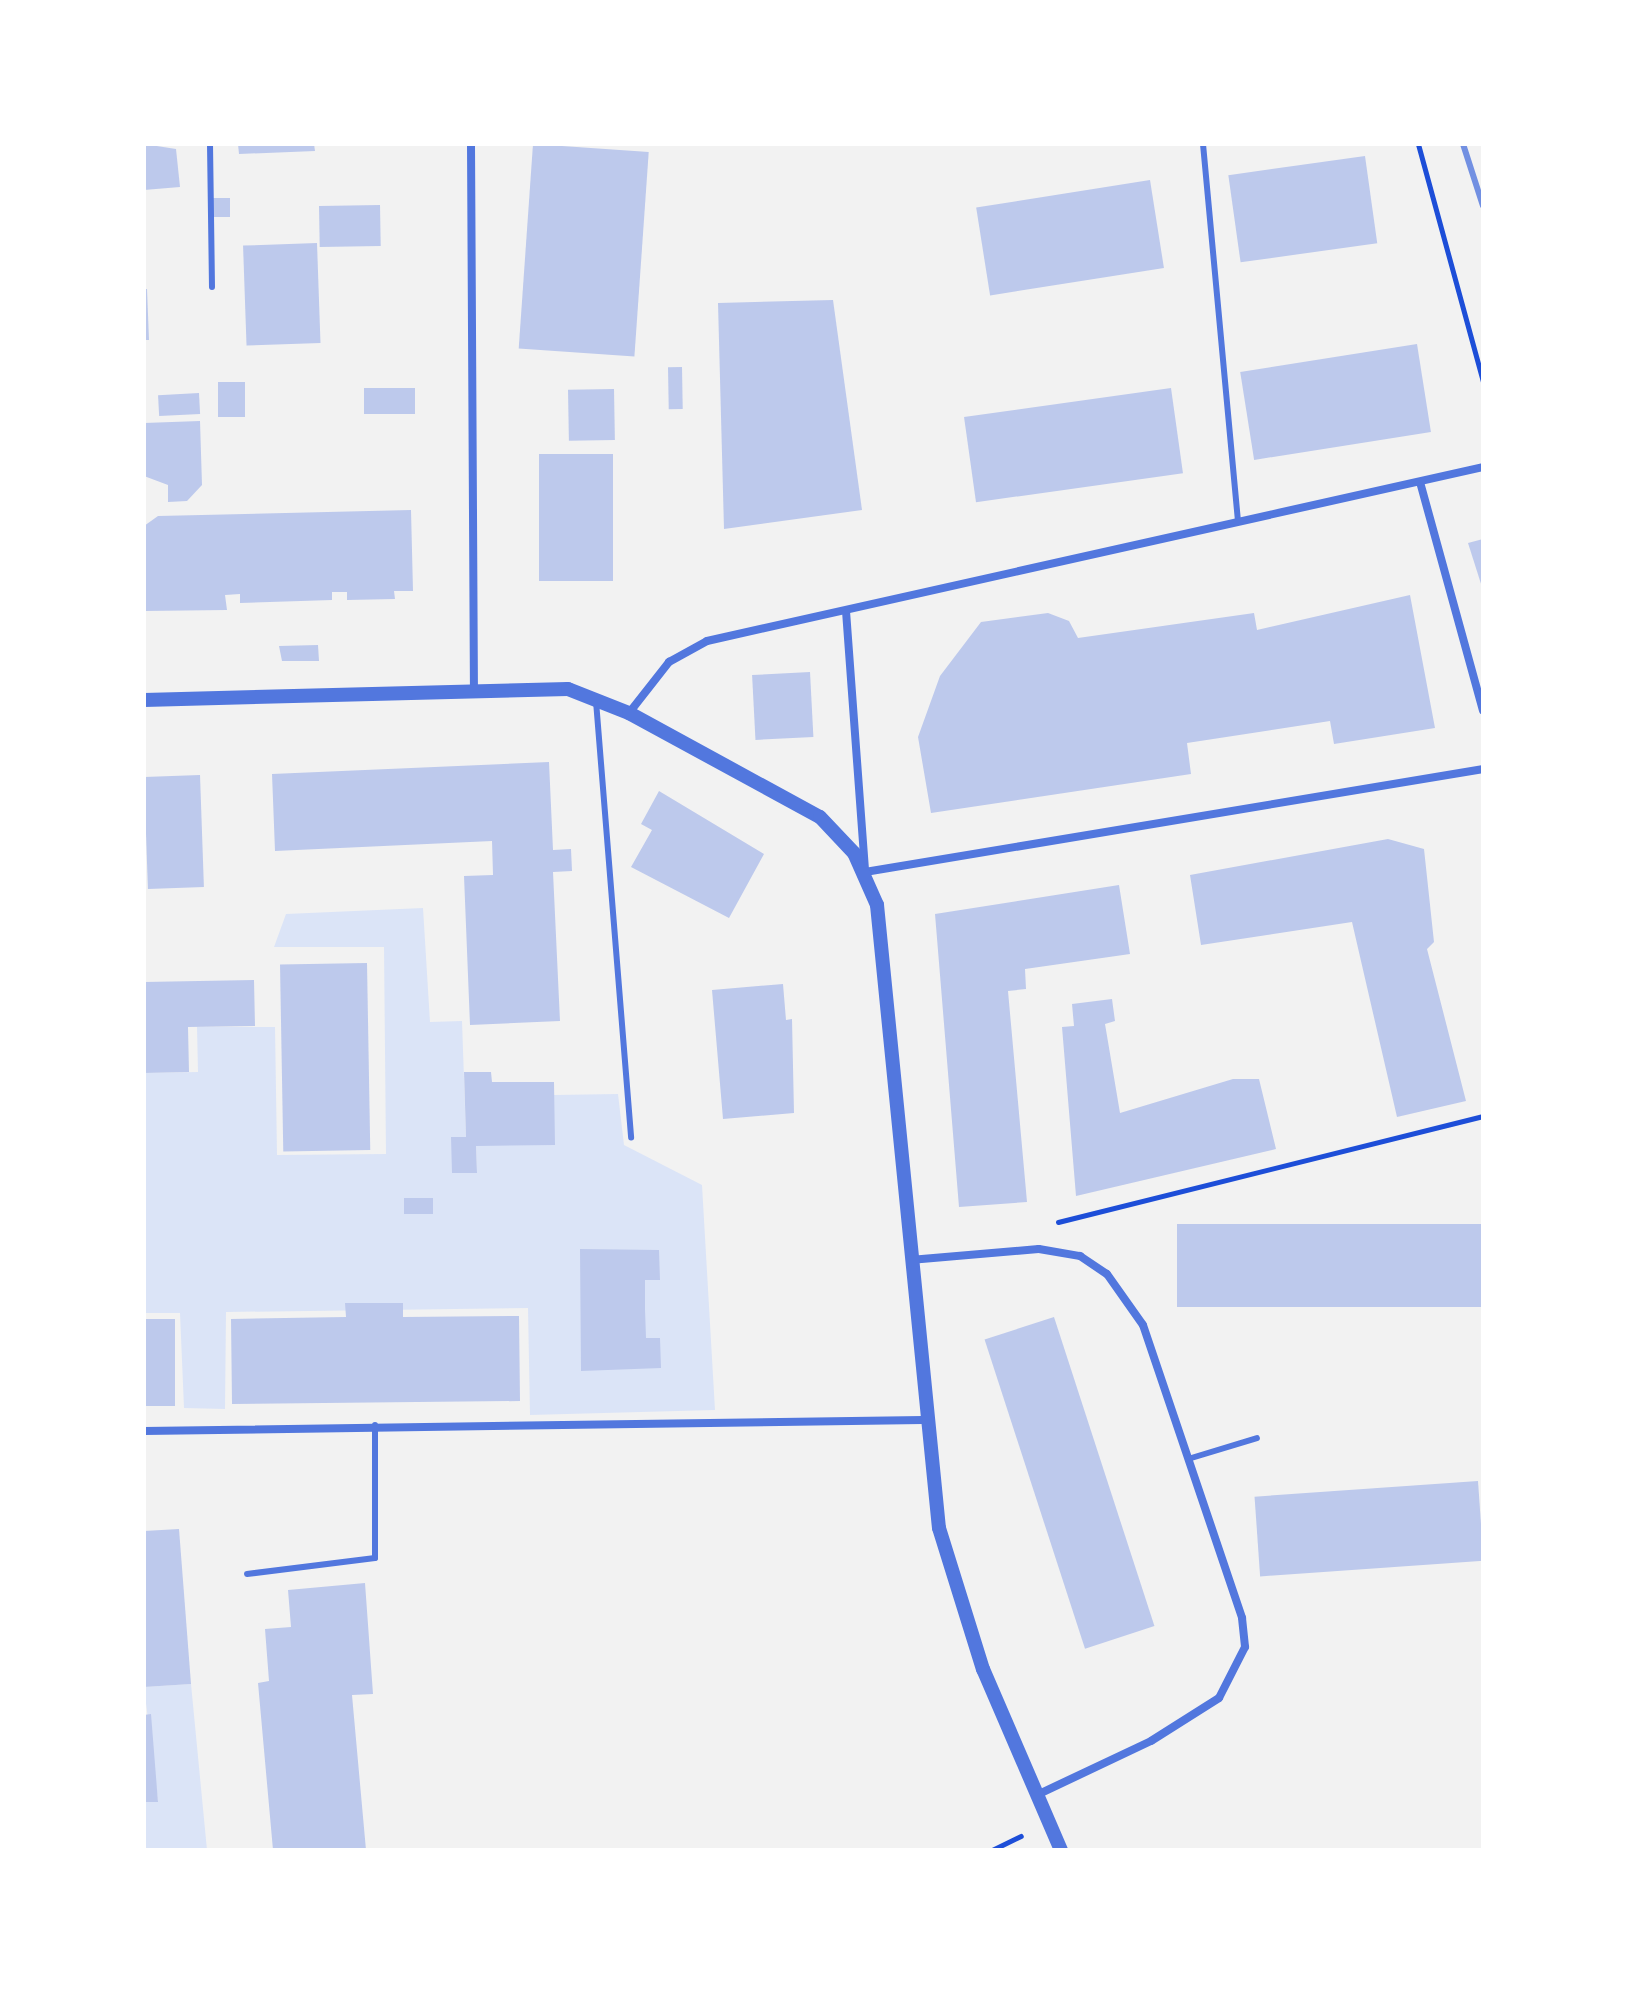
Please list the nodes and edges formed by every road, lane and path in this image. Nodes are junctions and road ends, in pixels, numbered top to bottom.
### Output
1 (210, 144) edge
2 (471, 144) edge
3 (1203, 144) edge
4 (1418, 144) edge
5 (212, 287) dead end
6 (1483, 382) edge
7 (1483, 467) edge
8 (1420, 482) junction
9 (1238, 522) junction
10 (846, 611) junction
11 (474, 692) junction
12 (595, 697) junction
13 (144, 700) edge
14 (1483, 710) edge
15 (629, 713) junction
16 (1483, 769) edge
17 (865, 872) junction
18 (1483, 1116) edge
19 (631, 1138) dead end
20 (1039, 1249) junction
21 (909, 1260) junction
22 (923, 1420) junction
23 (375, 1425) junction
24 (144, 1431) edge
25 (1257, 1438) dead end
26 (1188, 1459) junction
27 (247, 1574) dead end
28 (1034, 1797) junction
29 (1061, 1850) edge

1 - 5 lane
2 - 11 street
3 - 9 lane
4 - 6 path
7 - 8 street
8 - 9 street
8 - 14 street
9 - 10 street
10 - 15 street
10 - 17 street
11 - 12 street
11 - 13 street
12 - 15 street
12 - 19 lane
15 - 17 street
16 - 17 street
17 - 21 street
18 - 20 path
20 - 21 street
20 - 26 street
21 - 22 street
22 - 23 street
22 - 28 street
23 - 24 street
23 - 27 lane
25 - 26 lane
26 - 28 street
28 - 29 street

